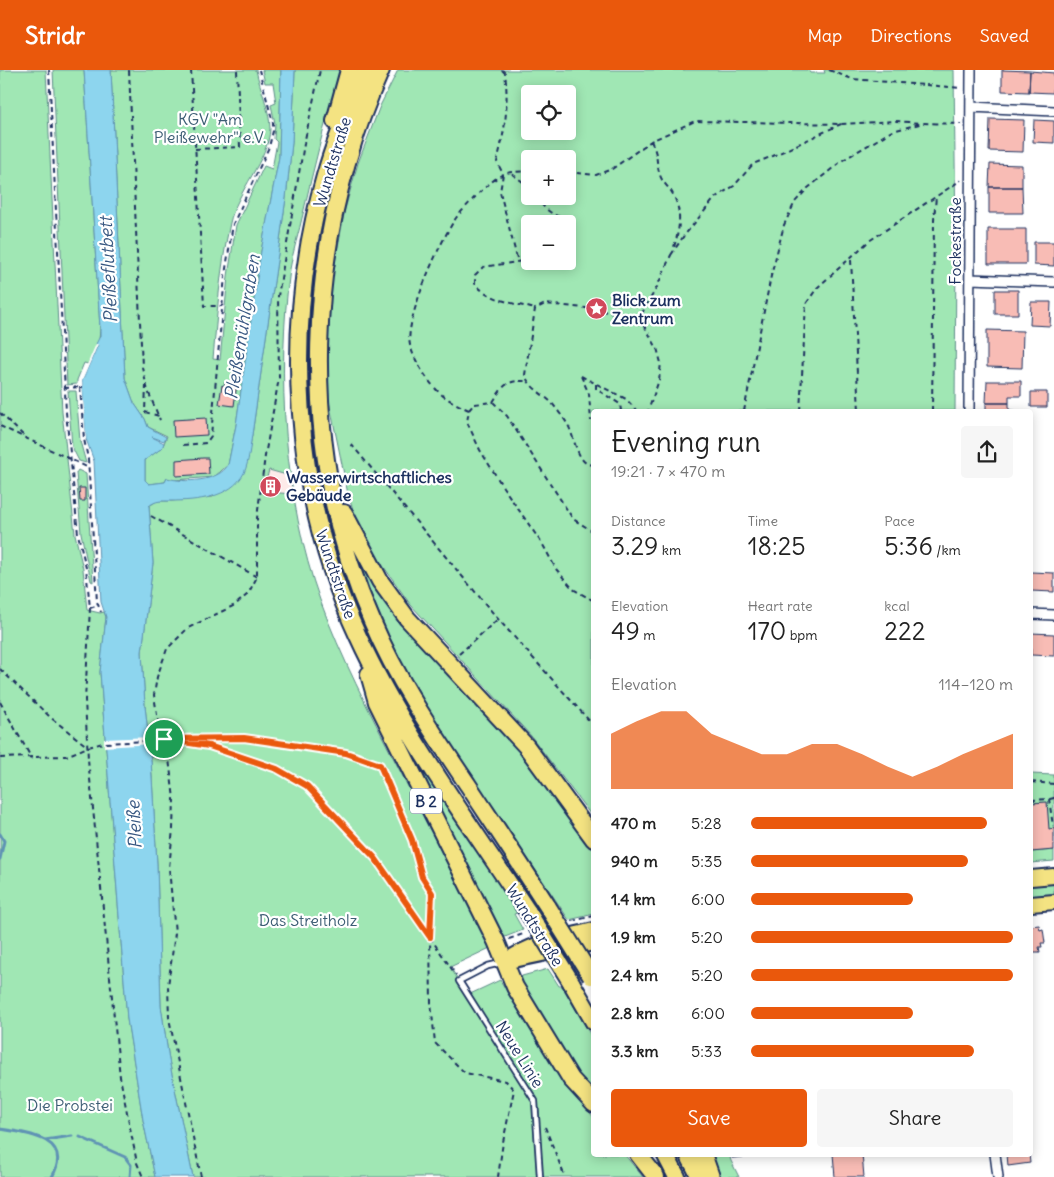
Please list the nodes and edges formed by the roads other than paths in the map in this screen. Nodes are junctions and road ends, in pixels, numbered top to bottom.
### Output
1 (349, 70) edge
2 (366, 70) edge
3 (381, 70) edge
4 (386, 70) edge
5 (971, 70) edge
6 (372, 91) junction
7 (971, 107) junction
8 (1054, 111) edge
9 (325, 175) junction
10 (970, 279) junction
11 (1054, 282) edge
12 (969, 409) edge
13 (331, 486) junction
14 (1033, 614) edge
15 (1054, 615) edge
16 (358, 636) junction
17 (591, 835) edge
18 (1054, 876) edge
19 (1033, 878) edge
20 (1054, 902) edge
21 (1033, 904) edge
22 (591, 931) edge
23 (591, 944) edge
24 (505, 962) junction
25 (591, 977) edge
26 (591, 1017) edge
27 (591, 1101) edge
28 (640, 1157) edge
29 (667, 1157) edge
30 (690, 1157) edge
31 (704, 1157) edge
32 (995, 1157) edge
33 (540, 1177) edge
34 (656, 1177) edge
35 (677, 1177) edge
36 (700, 1177) edge
37 (711, 1177) edge
38 (998, 1177) edge

1 - 9 highway
2 - 9 highway, Wundtstraße
3 - 6 highway, Wundtstraße
4 - 6 highway
5 - 7 street, Fockestraße
6 - 13 highway, Wundtstraße
7 - 8 street
7 - 10 street, Fockestraße
9 - 16 highway, Wundtstraße
10 - 11 street
10 - 12 street, Fockestraße
13 - 17 highway
13 - 25 highway, Wundtstraße, bridge
14 - 15 street
16 - 24 highway, B 2
16 - 26 highway, Wundtstraße, bridge
18 - 19 main road
20 - 21 main road
22 - 24 main road
23 - 24 main road
24 - 27 highway, B 2
24 - 33 lane, Neue Linie
28 - 34 highway
29 - 35 highway
30 - 36 highway
31 - 37 highway
32 - 38 street

